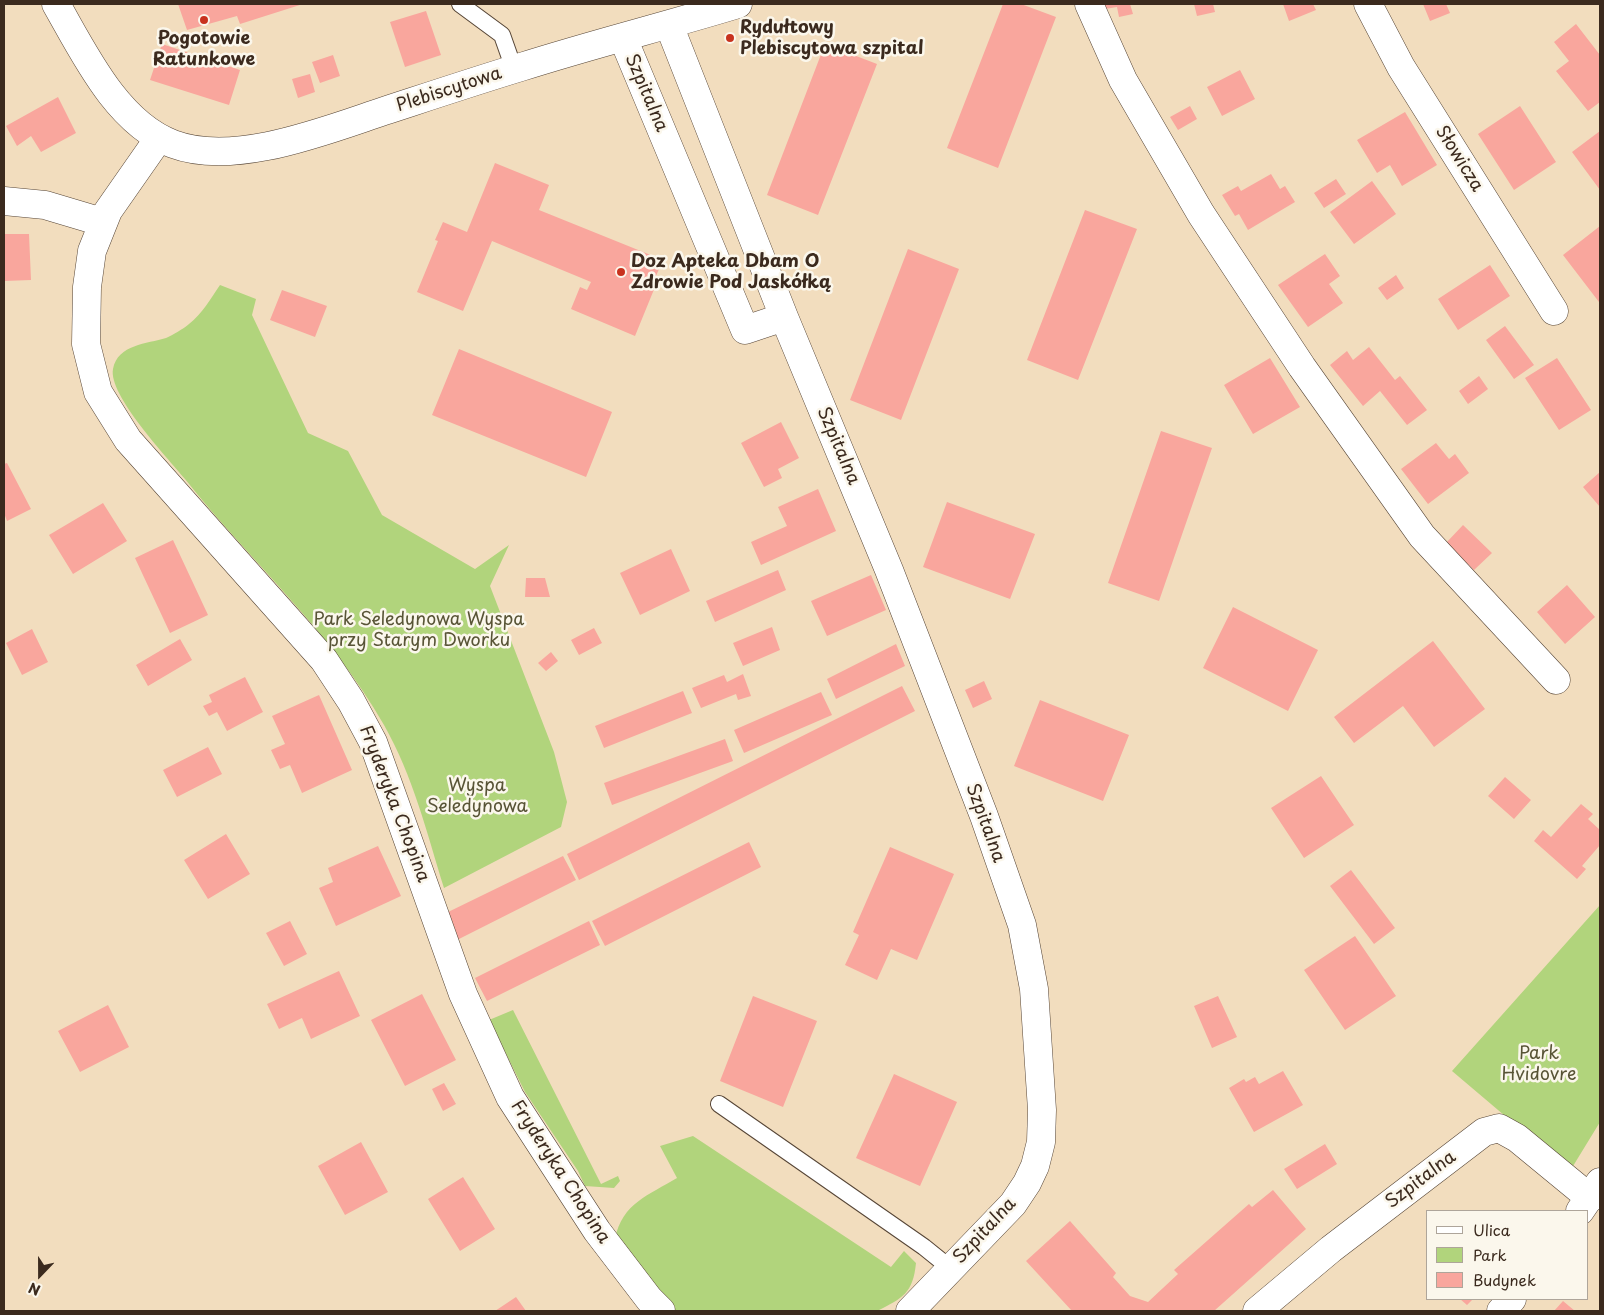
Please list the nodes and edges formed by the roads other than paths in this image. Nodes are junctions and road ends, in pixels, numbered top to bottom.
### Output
1 (56, 4) edge
2 (460, 4) edge
3 (738, 4) edge
4 (1089, 4) edge
5 (1368, 4) edge
6 (669, 25) junction
7 (623, 38) junction
8 (514, 69) junction
9 (159, 138) junction
10 (4, 201) edge
11 (102, 222) junction
12 (1554, 311) dead end
13 (784, 317) junction
14 (1556, 680) dead end
15 (719, 1104) dead end
16 (1590, 1197) edge
17 (950, 1268) junction
18 (1511, 1300) edge
19 (661, 1311) edge
20 (910, 1311) edge
21 (1257, 1311) edge
22 (1501, 1311) edge

1 - 9 street, Plebiscytowa
2 - 8 lane
3 - 6 street, Plebiscytowa
4 - 14 street
5 - 12 street, Słowicza
6 - 7 street, Plebiscytowa
6 - 13 street, Szpitalna
7 - 8 street, Plebiscytowa
7 - 13 street, Szpitalna
8 - 9 street, Plebiscytowa
9 - 11 street, Fryderyka Chopina
10 - 11 street
11 - 19 street, Fryderyka Chopina
13 - 17 street, Szpitalna
15 - 17 lane
16 - 21 street, Szpitalna
17 - 20 street, Szpitalna
18 - 22 street

